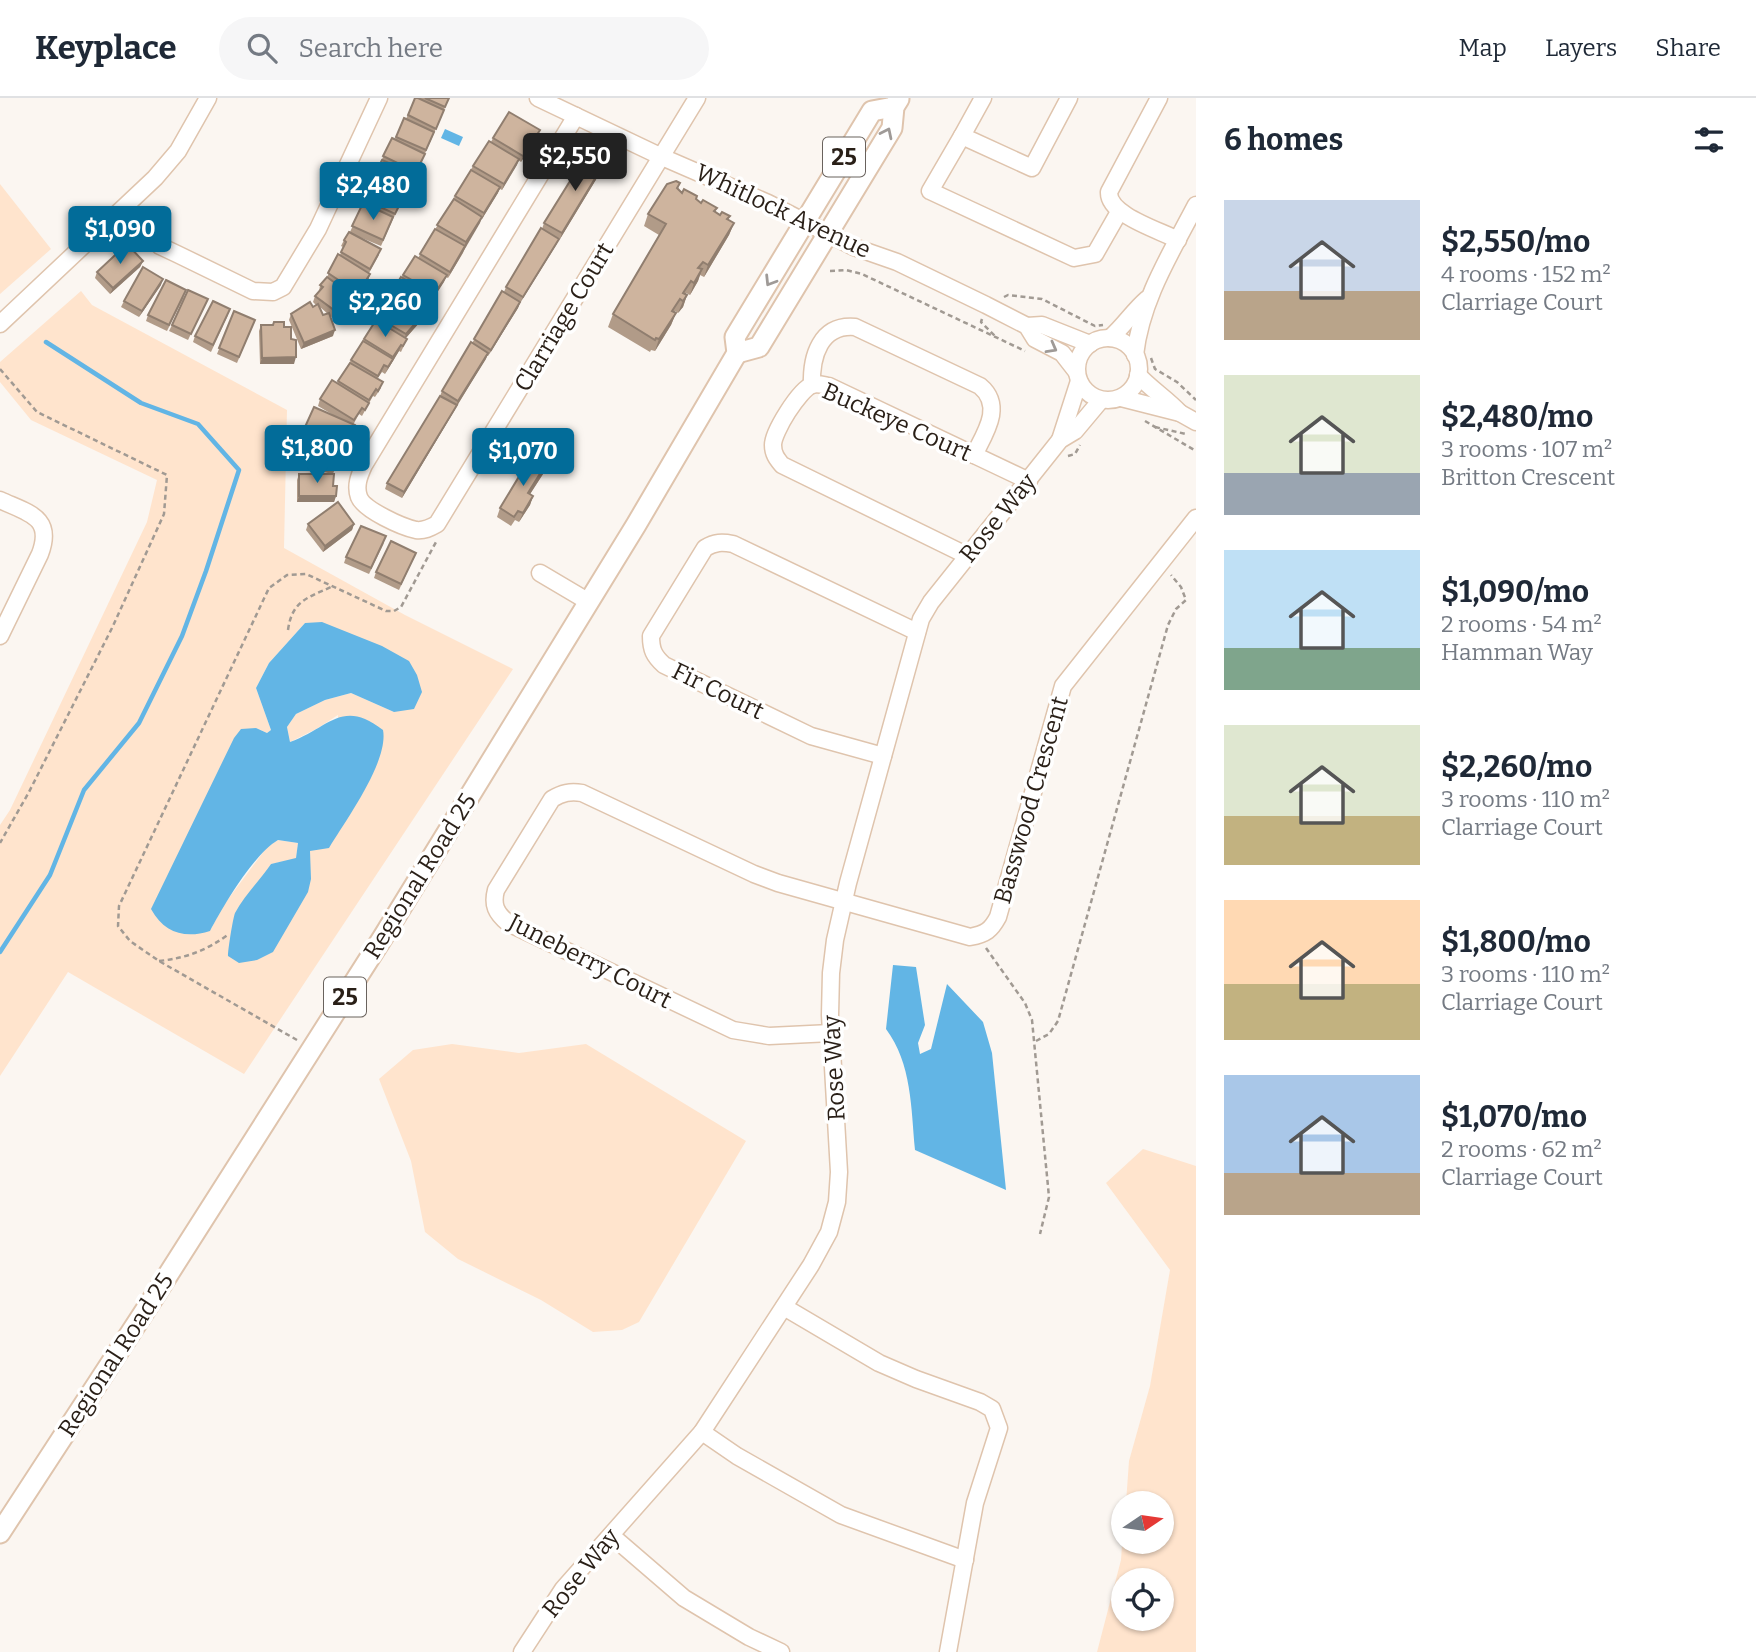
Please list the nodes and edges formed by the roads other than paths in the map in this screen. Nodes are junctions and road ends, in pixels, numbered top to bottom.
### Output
1 (208, 98) edge
2 (379, 98) edge
3 (538, 98) edge
4 (697, 98) edge
5 (983, 98) edge
6 (1069, 98) edge
7 (1159, 98) edge
8 (897, 103) edge
9 (576, 116) junction
10 (962, 136) junction
11 (662, 156) junction
12 (1196, 205) edge
13 (125, 208) junction
14 (1119, 212) junction
15 (805, 222) junction
16 (828, 234) junction
17 (1178, 240) junction
18 (1147, 299) junction
19 (0, 324) edge
20 (1027, 326) junction
21 (1107, 332) junction
22 (1090, 344) junction
23 (1142, 351) junction
24 (737, 353) junction
25 (1138, 375) junction
26 (1078, 376) junction
27 (812, 385) junction
28 (1121, 398) junction
29 (1101, 400) junction
30 (1180, 413) junction
31 (1196, 422) edge
32 (1060, 440) junction
33 (974, 455) junction
34 (1029, 481) junction
35 (0, 500) edge
36 (1196, 518) edge
37 (968, 556) junction
38 (540, 573) dead end
39 (589, 601) junction
40 (917, 632) junction
41 (0, 636) edge
42 (883, 756) junction
43 (843, 901) junction
44 (831, 1034) junction
45 (784, 1307) junction
46 (702, 1432) junction
47 (2, 1526) edge
48 (612, 1536) junction
49 (965, 1560) junction
50 (522, 1652) edge
51 (781, 1652) edge
52 (948, 1652) edge

1 - 13 street
2 - 13 street
3 - 9 street, Whitlock Avenue
4 - 11 street, Clarriage Court
5 - 10 street
6 - 10 street
7 - 14 street
8 - 15 main road, Regional Road 25 / 25
16 -> 8 main road, Regional Road 25 / 25
9 - 11 street, Whitlock Avenue
9 - 11 street, Clarriage Court
10 - 14 street
11 - 15 street, Whitlock Avenue
12 - 17 street
13 - 19 street
14 - 17 street
15 - 16 street, Whitlock Avenue
15 -> 24 main road, Regional Road 25 / 25
16 - 20 street, Whitlock Avenue
16 - 24 main road, Regional Road 25 / 25
17 - 18 street
18 - 21 street
18 - 23 street
20 - 22 street, Whitlock Avenue
20 -> 26 street, Whitlock Avenue
21 - 22 street
21 - 23 street
22 - 26 street
23 - 25 street
24 - 39 main road, Regional Road 25 / 25
25 - 28 street
25 - 30 street
26 - 29 street
26 - 32 street, Rose Way
27 - 33 street, Buckeye Court
27 - 33 street
27 - 37 street, Buckeye Court
28 - 29 street
28 - 30 street
29 - 32 street, Rose Way
30 - 31 street
32 - 34 street, Rose Way
33 - 34 street, Buckeye Court
34 - 37 street, Rose Way
35 - 41 street
36 - 43 street, Basswood Crescent
37 - 40 street, Rose Way
38 - 39 street
39 - 47 main road, Regional Road 25 / 25
40 - 42 street, Rose Way
40 - 42 street, Fir Court
42 - 43 street, Rose Way
43 - 44 street, Rose Way
43 - 44 street, Juneberry Court
44 - 45 street, Rose Way
45 - 46 street, Rose Way
45 - 49 street
46 - 48 street, Rose Way
46 - 49 street
48 - 50 street, Rose Way
48 - 51 street
49 - 52 street

